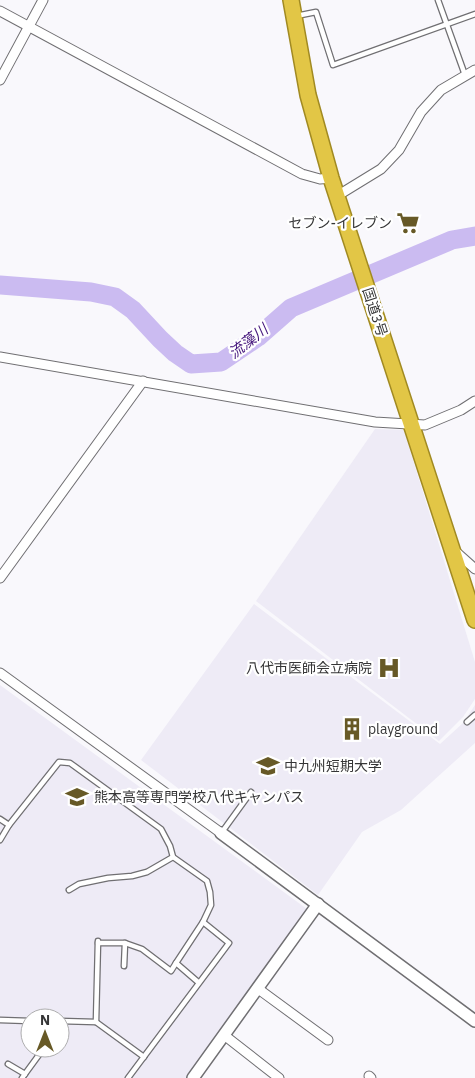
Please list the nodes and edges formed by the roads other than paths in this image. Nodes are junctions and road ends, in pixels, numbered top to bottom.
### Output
1 (43, 0) edge
2 (291, 0) edge
3 (438, 0) edge
4 (0, 11) edge
5 (475, 14) edge
6 (294, 16) junction
7 (447, 24) junction
8 (28, 26) junction
9 (475, 70) edge
10 (466, 75) junction
11 (0, 80) edge
12 (331, 178) junction
13 (337, 196) junction
14 (0, 357) edge
15 (143, 381) junction
16 (475, 402) edge
17 (412, 424) junction
18 (451, 547) junction
19 (475, 569) edge
20 (0, 578) edge
21 (475, 620) edge
22 (0, 673) edge
23 (475, 715) edge
24 (467, 722) dead end
25 (251, 792) dead end
26 (0, 819) edge
27 (9, 826) junction
28 (221, 833) junction
29 (0, 840) edge
30 (173, 857) junction
31 (69, 890) dead end
32 (318, 904) junction
33 (203, 922) junction
34 (125, 944) junction
35 (176, 963) junction
36 (124, 966) dead end
37 (198, 982) junction
38 (257, 988) junction
39 (0, 1020) edge
40 (20, 1021) edge
41 (70, 1021) edge
42 (475, 1021) edge
43 (96, 1022) junction
44 (224, 1035) junction
45 (328, 1040) dead end
46 (144, 1057) junction
47 (37, 1058) edge
48 (8, 1064) dead end
49 (24, 1076) edge
50 (128, 1078) edge
51 (193, 1078) edge
52 (280, 1078) edge

1 - 8 street
2 - 6 highway, 国道3号
3 - 7 lane
4 - 8 street
5 - 7 lane
6 - 7 lane
6 - 12 highway, 国道3号
7 - 10 lane
8 - 11 street
8 - 12 street
9 - 10 street
10 - 13 street
12 - 13 highway, 国道3号
13 - 17 highway, 国道3号
14 - 15 street
15 - 17 street
15 - 20 street
16 - 17 street
17 - 18 highway, 国道3号
18 - 19 street
18 - 21 highway, 国道3号
22 - 28 street
23 - 24 lane
25 - 28 lane
26 - 27 lane
27 - 29 lane
27 - 30 lane
28 - 32 street
30 - 31 lane
30 - 33 lane
32 - 38 street
32 - 42 street
33 - 35 lane
33 - 37 lane
34 - 35 lane
34 - 36 lane
34 - 43 lane
35 - 37 lane
37 - 46 lane
38 - 44 street
38 - 45 street
39 - 40 lane
41 - 43 lane
43 - 46 lane
44 - 51 street
44 - 52 street
46 - 50 lane
47 - 49 lane
48 - 49 lane

